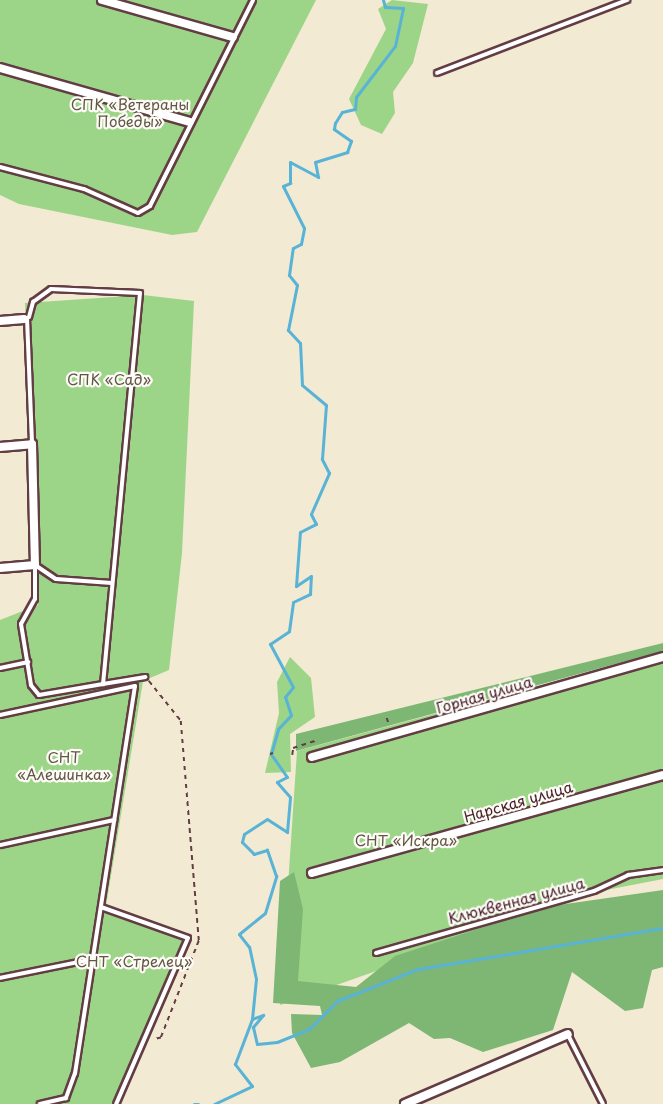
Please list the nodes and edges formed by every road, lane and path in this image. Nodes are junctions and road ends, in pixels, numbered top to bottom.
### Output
1 (102, 0) edge
2 (253, 0) edge
3 (627, 0) edge
4 (233, 37) junction
5 (0, 68) edge
6 (437, 73) dead end
7 (189, 122) junction
8 (0, 167) edge
9 (26, 318) junction
10 (0, 321) edge
11 (32, 444) junction
12 (0, 447) edge
13 (34, 565) junction
14 (0, 568) edge
15 (112, 583) junction
16 (663, 657) edge
17 (28, 662) junction
18 (0, 668) edge
19 (145, 677) joint
20 (103, 684) junction
21 (0, 715) edge
22 (318, 741) dead end
23 (292, 755) dead end
24 (312, 757) dead end
25 (663, 775) edge
26 (114, 820) junction
27 (0, 844) edge
28 (663, 870) edge
29 (312, 873) dead end
30 (101, 907) junction
31 (376, 953) dead end
32 (93, 959) junction
33 (0, 978) edge
34 (568, 1034) joint
35 (143, 1042) junction
36 (40, 1104) edge
37 (115, 1104) edge
38 (405, 1104) edge
39 (603, 1104) edge

1 - 4 street
2 - 4 lane
3 - 6 lane
4 - 7 lane
5 - 7 street
7 - 8 lane
9 - 10 street
9 - 11 lane
9 - 15 lane
11 - 12 street
11 - 13 street
13 - 14 street
13 - 15 lane
13 - 17 lane
15 - 20 lane
16 - 24 street, Горная улица
17 - 18 lane
17 - 20 lane
19 - 20 lane
19 - 35 path
21 - 26 lane
22 - 23 path
25 - 29 street, Нарская улица
26 - 27 lane
26 - 30 lane
28 - 31 lane, Клюквенная улица
30 - 32 lane
30 - 35 lane
32 - 33 lane
32 - 36 lane
34 - 38 street
34 - 39 lane
35 - 37 lane

